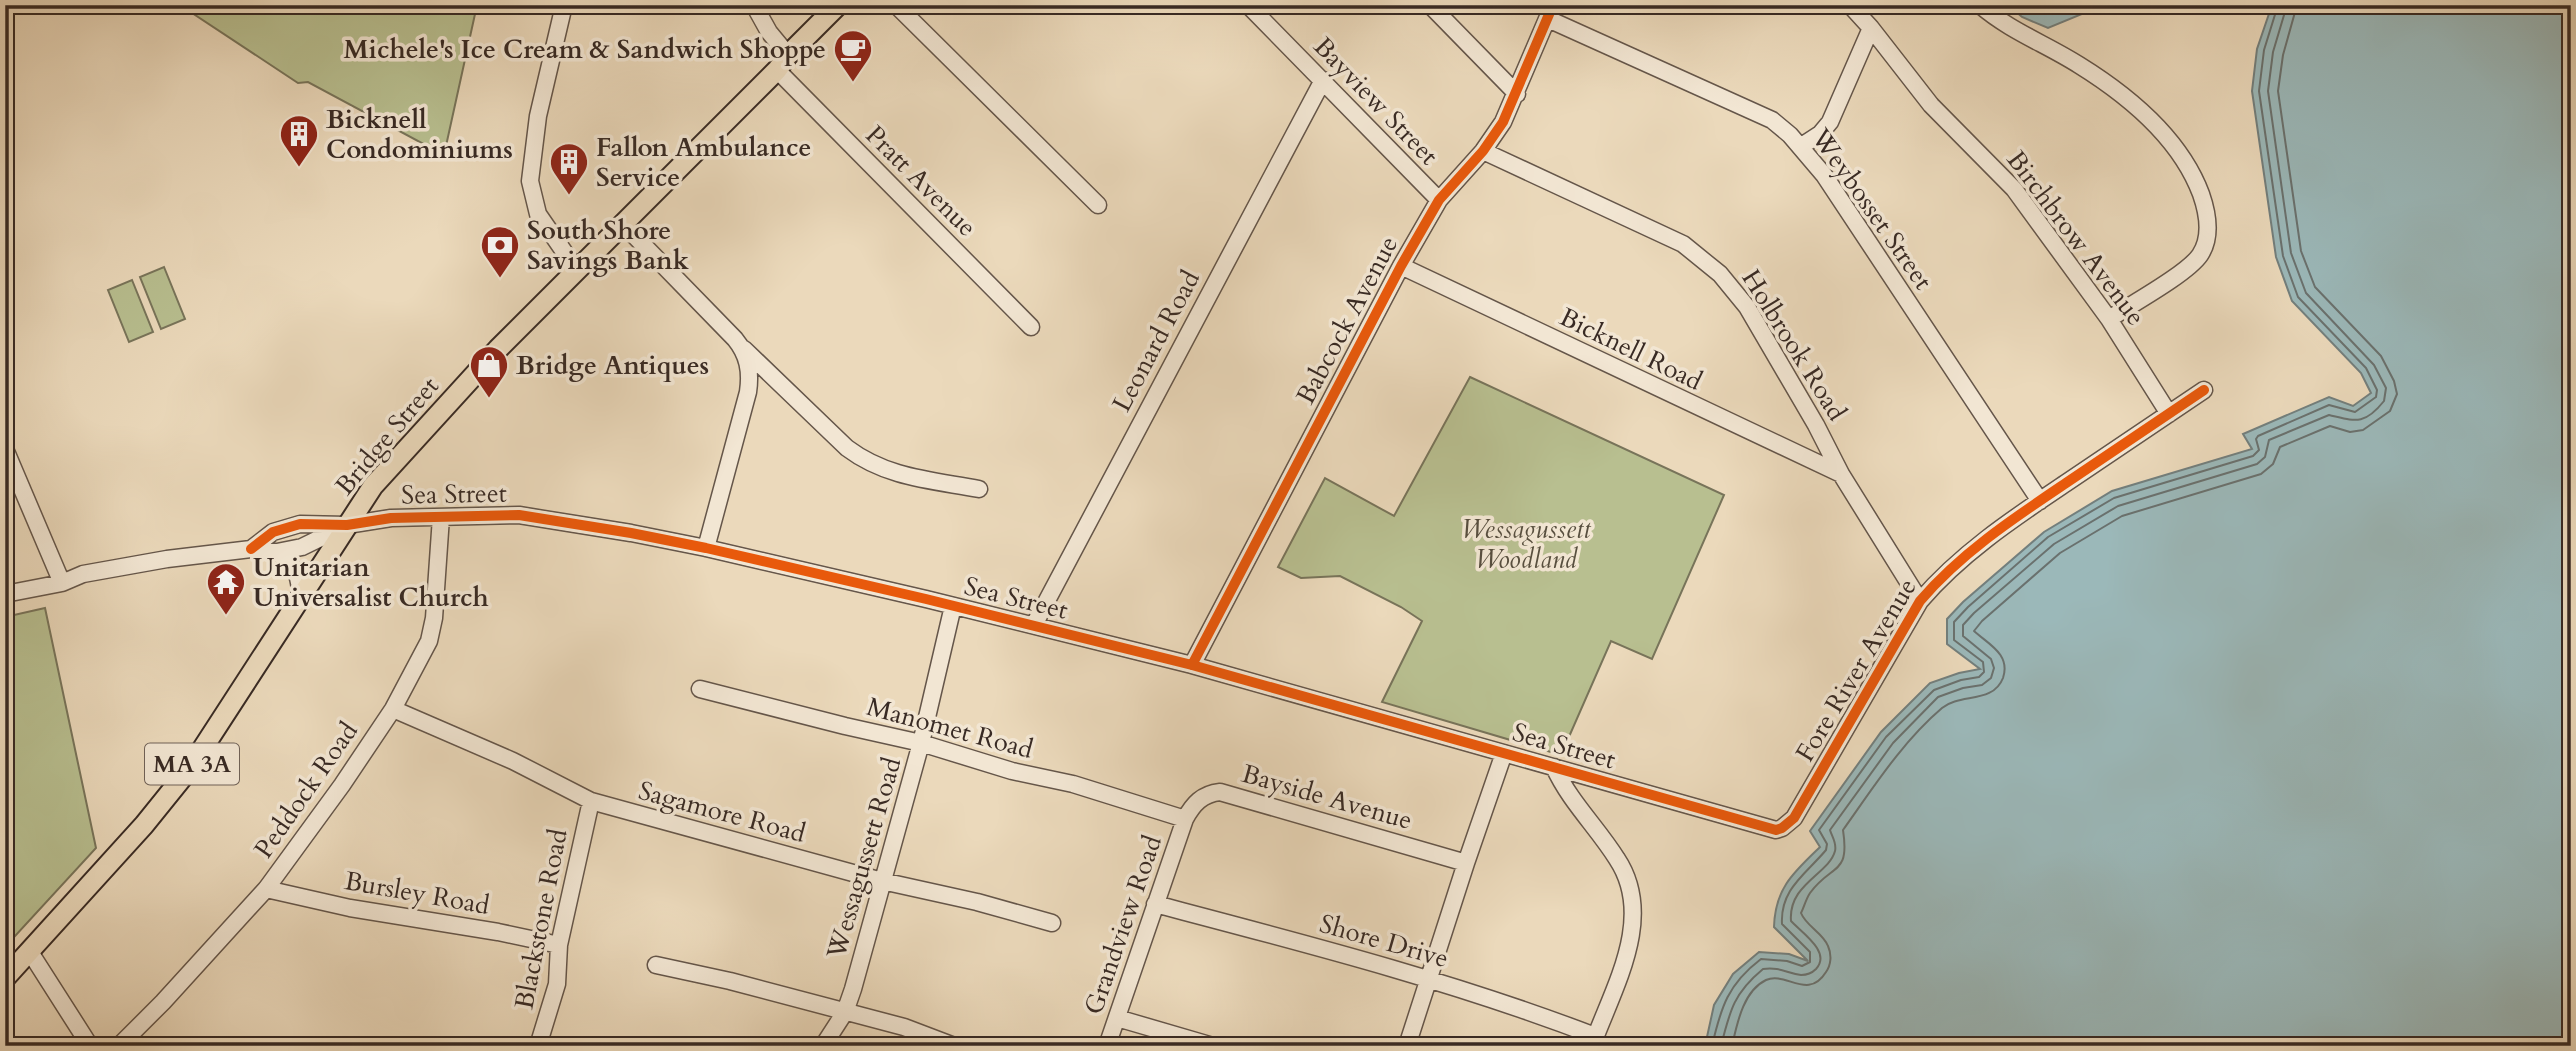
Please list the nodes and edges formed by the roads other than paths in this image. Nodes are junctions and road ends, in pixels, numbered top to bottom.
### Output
1 (564, 5) edge
2 (754, 5) edge
3 (838, 5) edge
4 (896, 5) edge
5 (1248, 5) edge
6 (1430, 5) edge
7 (1850, 5) edge
8 (1980, 5) edge
9 (1550, 12) edge
10 (1871, 28) junction
11 (782, 63) junction
12 (1323, 80) junction
13 (1517, 94) junction
14 (1800, 147) junction
15 (1483, 150) junction
16 (1439, 200) junction
17 (1098, 205) dead end
18 (622, 223) junction
19 (1401, 266) junction
20 (576, 269) junction
21 (2109, 319) junction
22 (1031, 327) dead end
23 (740, 345) junction
24 (2204, 390) dead end
25 (2169, 414) junction
26 (5, 449) edge
27 (1841, 474) junction
28 (979, 489) dead end
29 (2040, 501) junction
30 (441, 517) junction
31 (347, 525) junction
32 (706, 548) junction
33 (251, 549) junction
34 (276, 552) junction
35 (62, 583) junction
36 (5, 594) edge
37 (1920, 601) junction
38 (300, 602) junction
39 (953, 606) junction
40 (1034, 625) junction
41 (1192, 665) junction
42 (700, 689) dead end
43 (393, 709) junction
44 (921, 743) junction
45 (1504, 753) junction
46 (1554, 767) junction
47 (591, 801) junction
48 (1185, 819) junction
49 (1761, 827) joint
50 (1466, 863) junction
51 (881, 881) junction
52 (266, 889) junction
53 (1155, 904) junction
54 (1052, 923) dead end
55 (559, 945) junction
56 (30, 951) junction
57 (656, 965) dead end
58 (5, 978) edge
59 (1429, 979) junction
60 (845, 1012) junction
61 (1117, 1018) junction
62 (1593, 1041) edge
63 (90, 1046) edge
64 (119, 1046) edge
65 (538, 1046) edge
66 (823, 1046) edge
67 (954, 1046) edge
68 (1107, 1046) edge
69 (1213, 1046) edge
70 (1407, 1046) edge

1 - 20 street
2 - 11 street, Pratt Avenue
3 - 11 main road, Bridge Street / MA 3A
4 - 17 street
5 - 12 street, Bayview Street
6 - 13 street
7 - 10 street, Birchbrow Avenue
8 - 21 street
9 - 13 street, Babcock Avenue
9 - 14 street, Weybosset Street
10 - 14 street
10 - 21 street, Birchbrow Avenue
11 - 18 main road, Bridge Street / MA 3A
11 - 22 street, Pratt Avenue
12 - 16 street, Bayview Street
12 - 40 street, Leonard Road
13 - 15 street, Babcock Avenue
14 - 29 street, Weybosset Street
15 - 16 street, Babcock Avenue
15 - 27 street, Holbrook Road
16 - 19 street, Babcock Avenue
18 - 20 main road, Bridge Street / MA 3A
18 - 23 street
19 - 27 street, Bicknell Road
19 - 41 street, Babcock Avenue
20 - 31 main road, Bridge Street / MA 3A
21 - 25 street, Birchbrow Avenue
23 - 28 street
23 - 32 street
24 - 25 street, Fore River Avenue
25 - 29 street, Fore River Avenue
26 - 35 street
27 - 37 street, Holbrook Road
29 - 37 street, Fore River Avenue
30 - 31 street, Sea Street
30 - 32 street, Sea Street
30 - 43 street, Peddock Road
31 - 33 street, Sea Street
31 - 34 street, Sea Street
31 - 38 main road, Bridge Street / MA 3A
32 - 39 street, Sea Street
33 - 34 street, Sea Street
33 - 35 street, Sea Street
34 - 38 street
35 - 36 street, Sea Street
37 - 49 street, Fore River Avenue
38 - 56 main road, Bridge Street / MA 3A
39 - 40 street, Sea Street
39 - 44 street, Wessagussett Road
40 - 41 street, Sea Street
41 - 45 street, Sea Street
42 - 44 street, Manomet Road
43 - 47 street, Sagamore Road
43 - 52 street, Peddock Road
44 - 48 street, Manomet Road
44 - 51 street, Wessagussett Road
45 - 46 street, Sea Street
45 - 50 street
46 - 49 street, Sea Street
46 - 62 street
47 - 51 street, Sagamore Road
47 - 55 street, Blackstone Road
48 - 50 street, Bayside Avenue
48 - 53 street, Grandview Road
50 - 59 street
51 - 54 street, Sagamore Road
51 - 60 street, Wessagussett Road
52 - 55 street, Bursley Road
52 - 64 street, Peddock Road
53 - 59 street, Shore Drive
53 - 61 street, Grandview Road
55 - 65 street, Blackstone Road
56 - 58 main road, Bridge Street / MA 3A
56 - 63 street
57 - 60 street
59 - 62 street, Shore Drive
59 - 70 street
60 - 66 street, Wessagussett Road
60 - 67 street
61 - 68 street, Grandview Road
61 - 69 street

